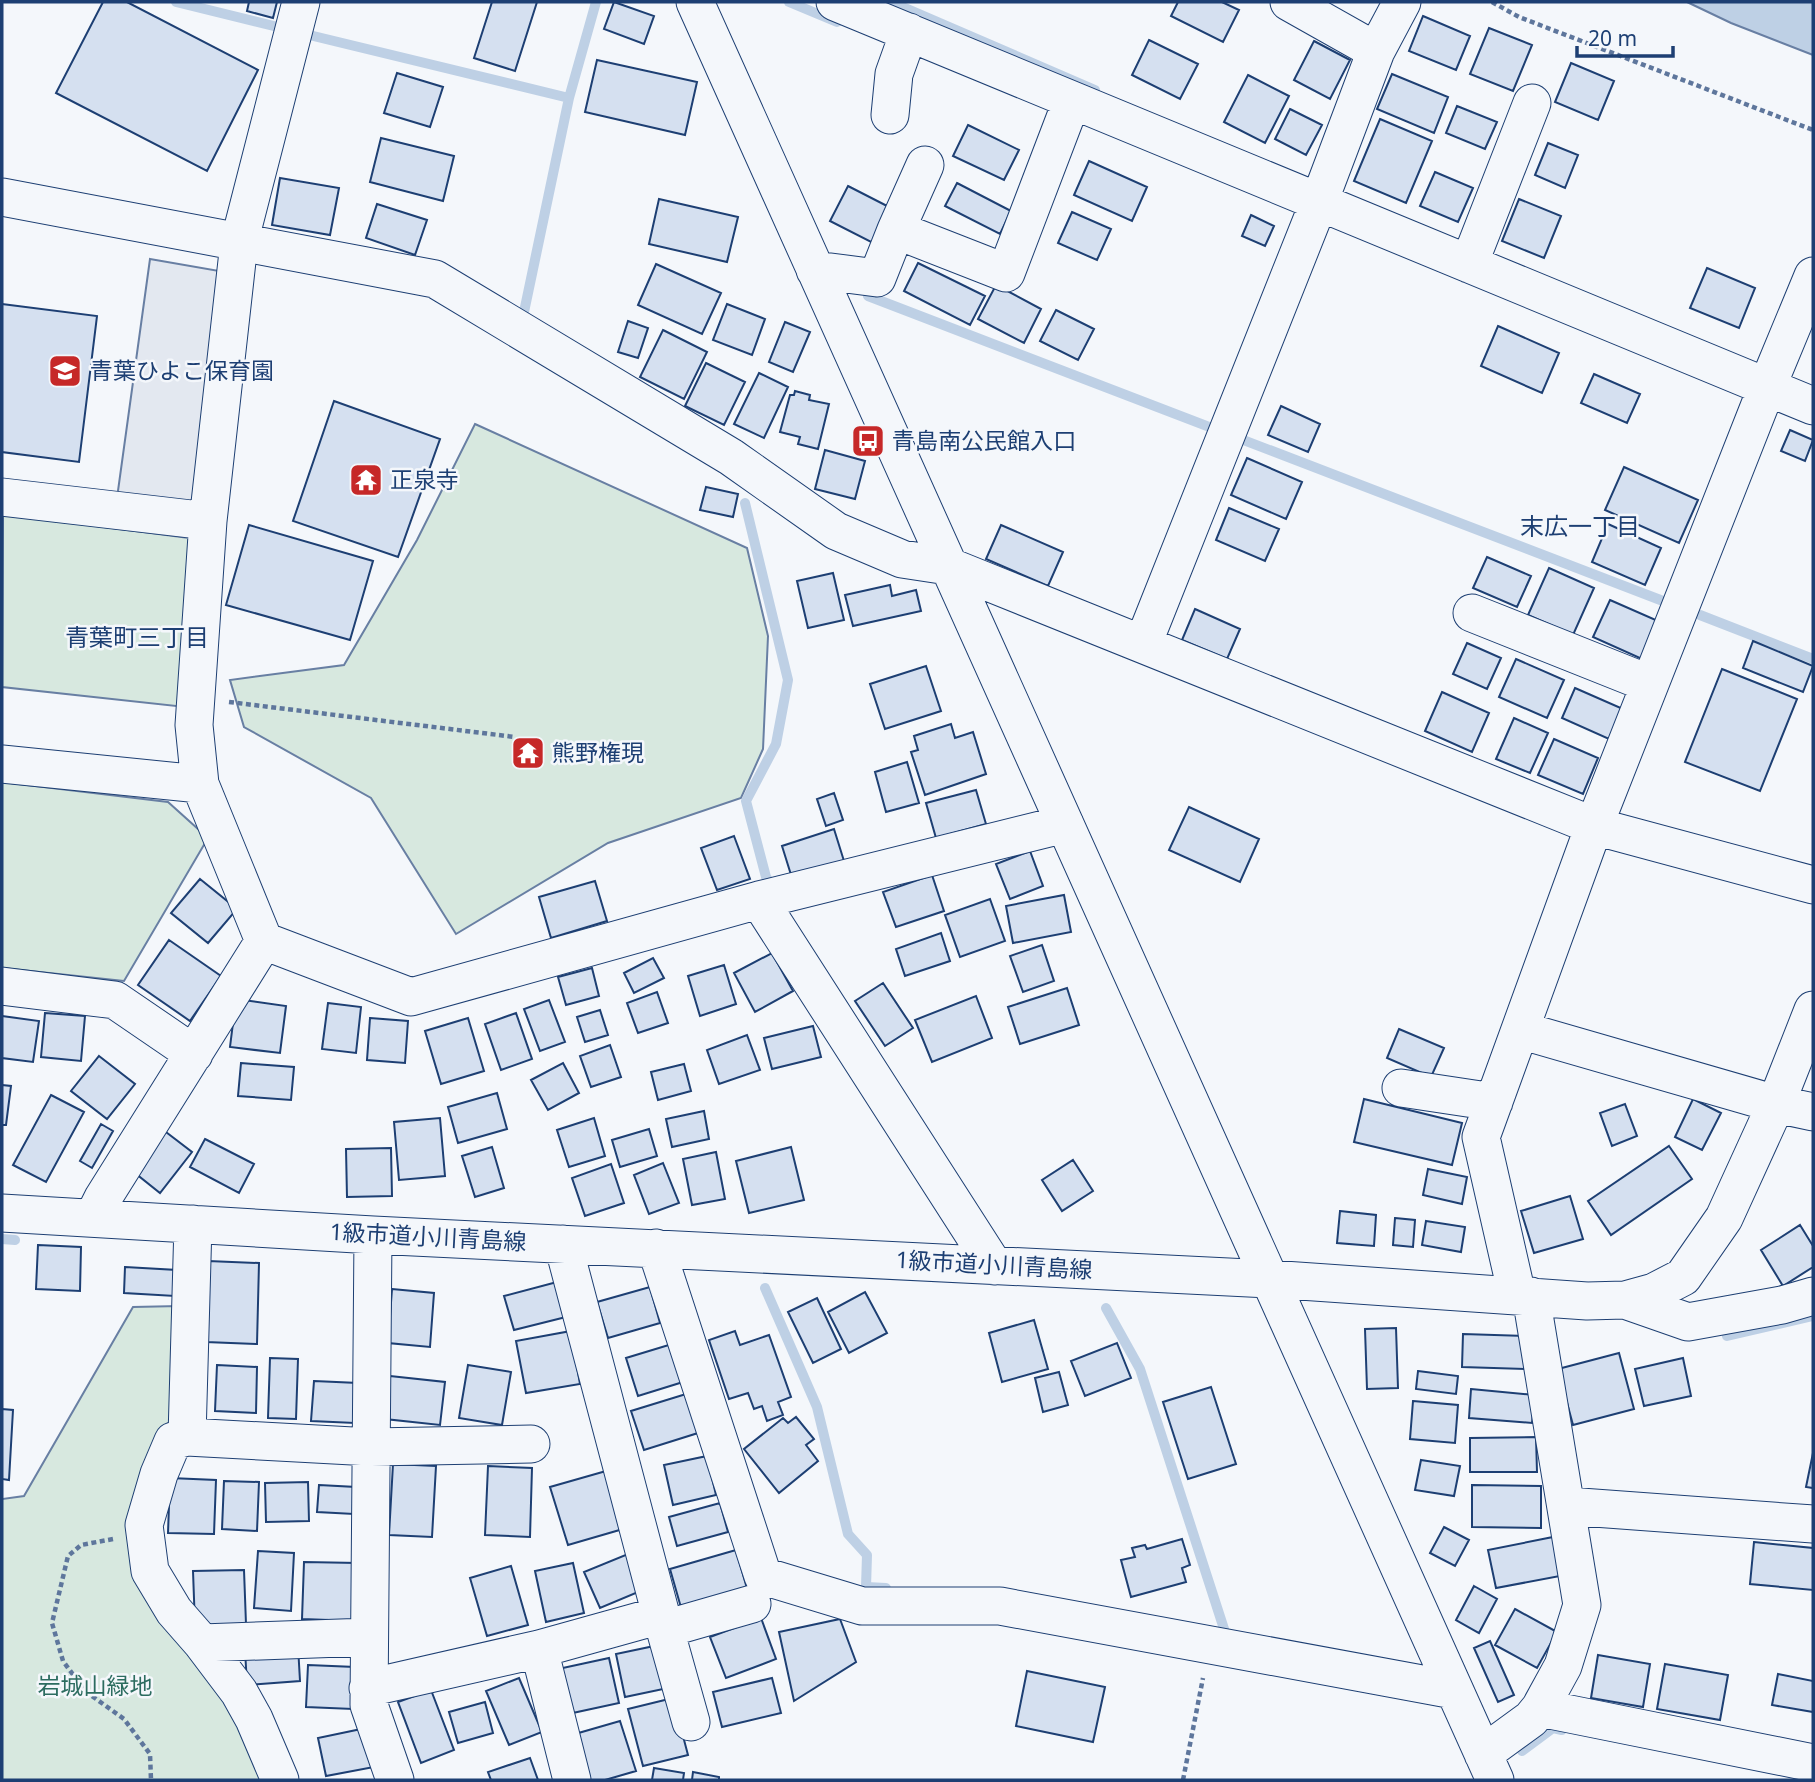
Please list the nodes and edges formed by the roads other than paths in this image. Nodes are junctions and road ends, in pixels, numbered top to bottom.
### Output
1 (301, 2) edge
2 (695, 2) edge
3 (835, 2) edge
4 (1289, 2) edge
5 (1402, 2) edge
6 (909, 32) junction
7 (1376, 51) junction
8 (1532, 103) dead end
9 (890, 115) dead end
10 (1066, 116) junction
11 (925, 165) dead end
12 (2, 197) edge
13 (1317, 204) junction
14 (896, 230) junction
15 (239, 243) junction
16 (1469, 264) junction
17 (815, 270) junction
18 (1813, 276) edge
19 (1772, 375) junction
20 (1813, 406) edge
21 (2, 497) edge
22 (208, 521) junction
23 (948, 566) junction
24 (1472, 613) dead end
25 (1143, 644) junction
26 (1650, 684) junction
27 (2, 764) edge
28 (200, 784) junction
29 (1065, 824) junction
30 (1594, 826) junction
31 (1813, 885) edge
32 (759, 900) junction
33 (264, 941) junction
34 (2, 986) edge
35 (1813, 1010) edge
36 (1520, 1030) junction
37 (194, 1055) junction
38 (1401, 1088) dead end
39 (1494, 1102) junction
40 (1776, 1104) junction
41 (1813, 1112) edge
42 (2, 1213) edge
43 (93, 1218) junction
44 (192, 1224) junction
45 (373, 1235) junction
46 (563, 1244) junction
47 (656, 1248) junction
48 (994, 1266) junction
49 (1269, 1279) junction
50 (1524, 1296) junction
51 (1813, 1296) edge
52 (1625, 1300) junction
53 (187, 1437) junction
54 (531, 1444) dead end
55 (371, 1447) junction
56 (1567, 1506) junction
57 (1813, 1524) edge
58 (752, 1604) dead end
59 (663, 1622) junction
60 (369, 1637) junction
61 (202, 1643) junction
62 (539, 1648) junction
63 (368, 1688) junction
64 (1454, 1690) junction
65 (1540, 1708) junction
66 (691, 1722) dead end
67 (1813, 1763) edge
68 (1489, 1767) edge
69 (280, 1780) edge
70 (395, 1780) edge
71 (572, 1780) edge

1 - 15 street
2 - 17 street
3 - 6 street
4 - 7 street
5 - 7 street
6 - 9 street
6 - 10 street
7 - 13 street
8 - 16 street
10 - 13 street
10 - 14 street
11 - 14 street
12 - 15 street
13 - 16 street
13 - 25 street
14 - 17 street
15 - 22 street
15 - 23 street
16 - 19 street
17 - 23 street
18 - 19 street
19 - 20 street
19 - 26 street
21 - 22 street
22 - 28 street
23 - 25 street
23 - 29 street
24 - 26 street
25 - 30 street
26 - 30 street
27 - 28 street
28 - 33 street
29 - 32 street
29 - 49 street
30 - 31 street
30 - 36 street
32 - 33 street
32 - 48 street
33 - 37 street
34 - 37 street
35 - 40 street, 1級市道小川青島線
36 - 39 street
36 - 40 street
37 - 43 street
38 - 39 street
39 - 50 street
40 - 41 street
40 - 52 street, 1級市道小川青島線
42 - 43 street, 1級市道小川青島線
43 - 44 street, 1級市道小川青島線
44 - 45 street, 1級市道小川青島線
44 - 53 street
45 - 46 street, 1級市道小川青島線
45 - 55 street
46 - 47 street, 1級市道小川青島線
46 - 59 street
47 - 48 street, 1級市道小川青島線
47 - 64 street
48 - 49 street, 1級市道小川青島線
49 - 50 street, 1級市道小川青島線
49 - 64 street
50 - 52 street, 1級市道小川青島線
50 - 56 street
51 - 52 street
53 - 55 street
53 - 61 street
54 - 55 street
55 - 60 street
56 - 57 street
56 - 65 street
58 - 59 street
59 - 62 street
59 - 66 street
60 - 61 street
60 - 63 street
61 - 69 street
62 - 63 street
62 - 71 street
63 - 70 street
64 - 68 street
65 - 67 street
65 - 68 street

